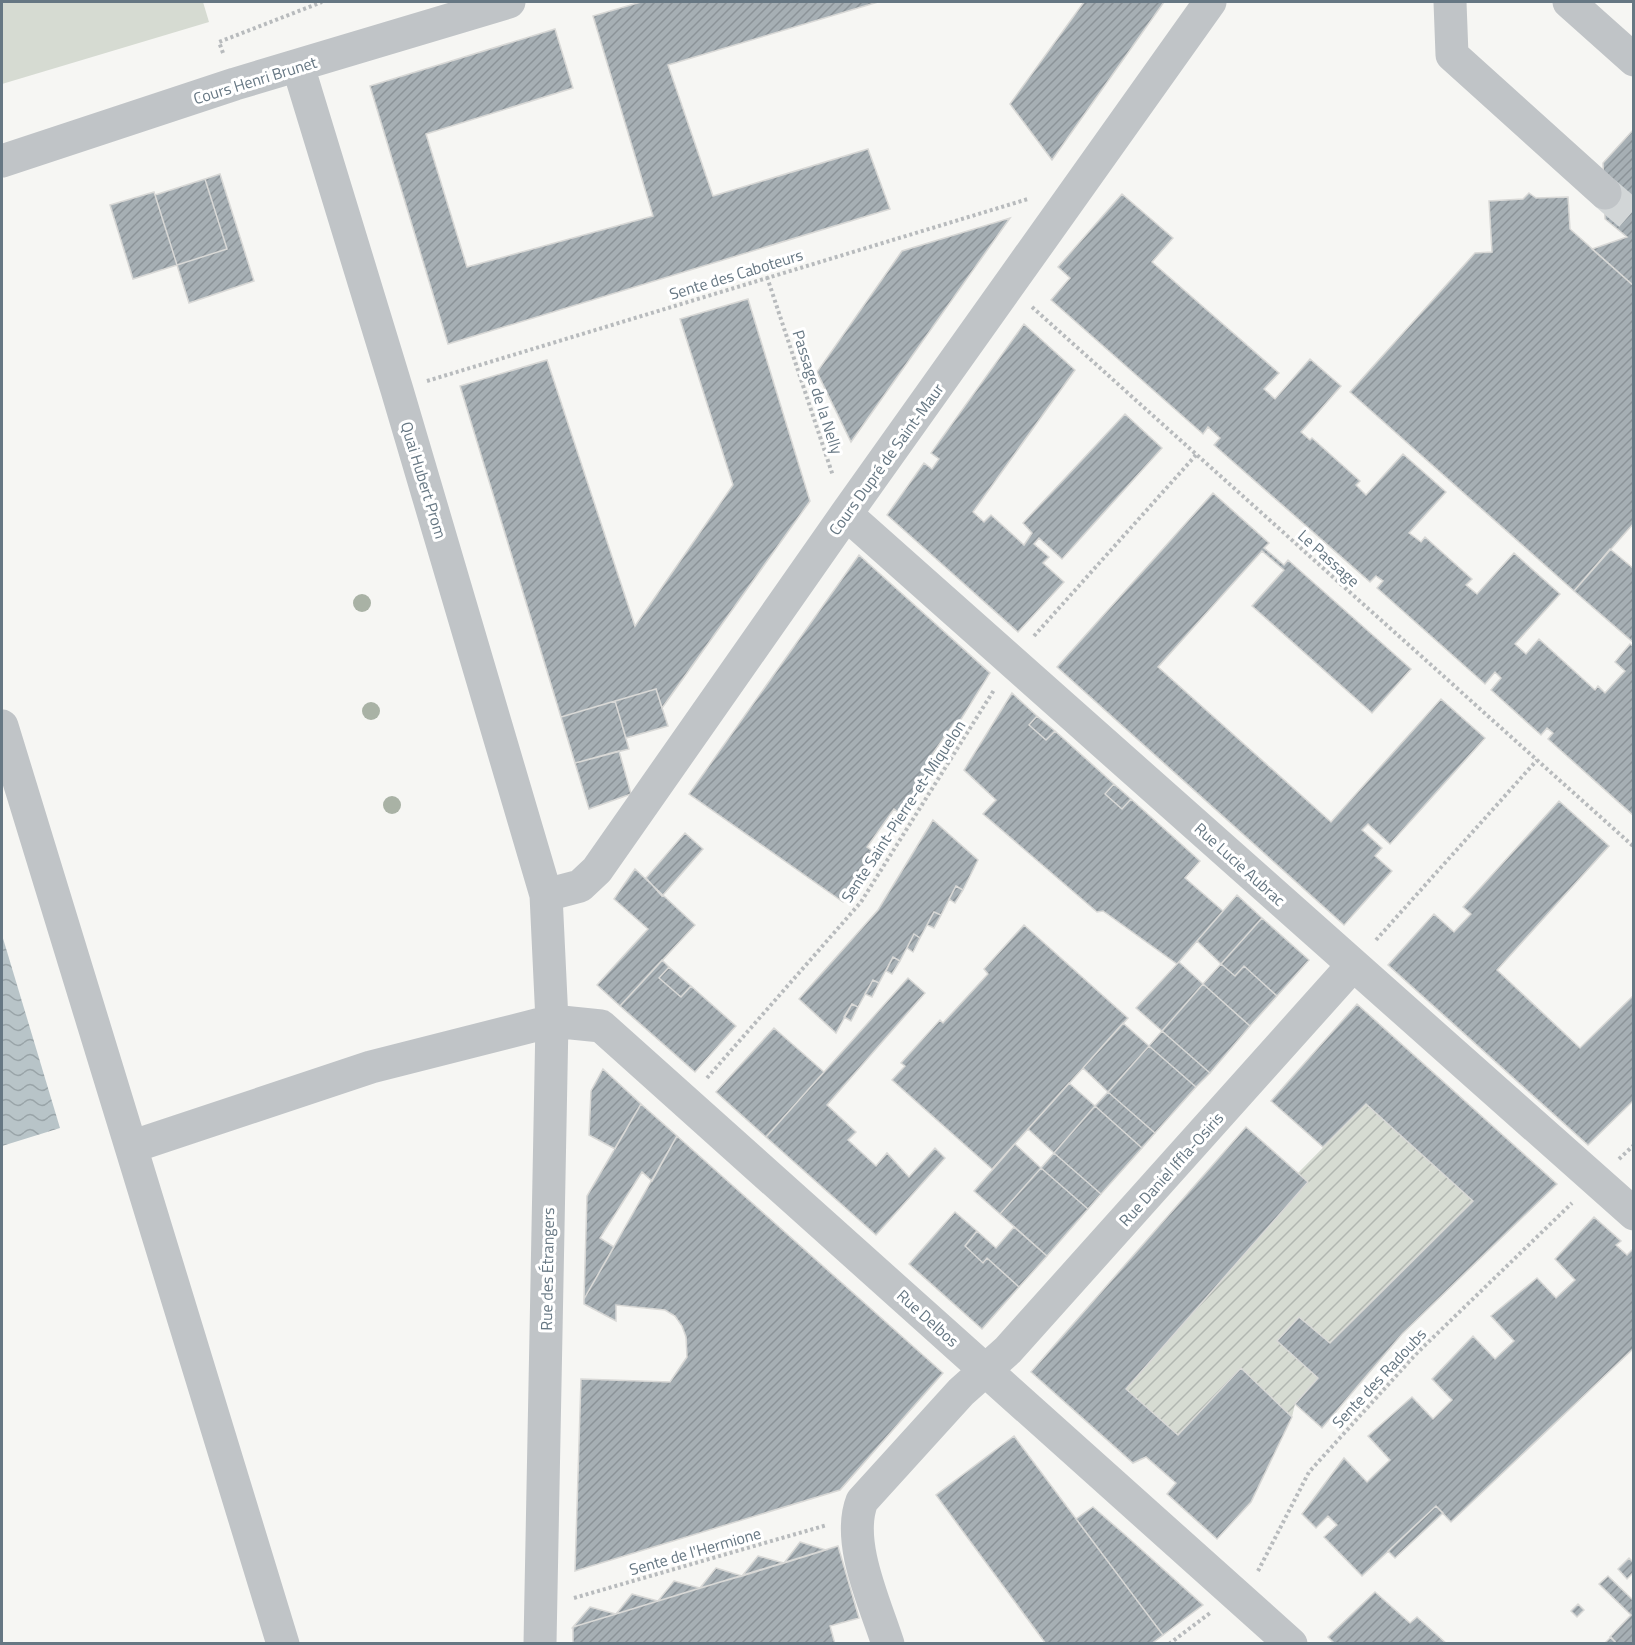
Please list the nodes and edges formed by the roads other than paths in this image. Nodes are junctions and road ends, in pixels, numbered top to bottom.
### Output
1 (509, 2) edge
2 (1210, 2) edge
3 (1450, 2) edge
4 (1569, 2) edge
5 (1634, 60) edge
6 (298, 66) junction
7 (2, 161) edge
8 (1605, 193) tunnel mouth
9 (846, 514) junction
10 (2, 726) edge
11 (546, 895) junction
12 (1353, 965) junction
13 (552, 1021) junction
14 (131, 1147) junction
15 (1634, 1214) edge
16 (987, 1371) junction
17 (282, 1644) edge
18 (540, 1644) edge
19 (888, 1644) edge
20 (1291, 1644) edge

1 - 6 street, Cours Henri Brunet
2 - 9 street, Cours Dupré de Saint-Maur
3 - 8 street
4 - 5 street
6 - 7 street, Cours Henri Brunet
6 - 11 street, Quai Hubert Prom
9 - 11 street, Cours Dupré de Saint-Maur
9 - 12 street, Rue Lucie Aubrac
10 - 14 street
11 - 13 street, Rue des Étrangers
12 - 15 street, Rue Lucie Aubrac
12 - 16 street, Rue Daniel Iffla-Osiris
13 - 14 street
13 - 16 street, Rue Delbos
13 - 18 street, Rue des Étrangers
14 - 17 street
16 - 19 street, Rue Daniel Iffla-Osiris
16 - 20 street, Rue Delbos

